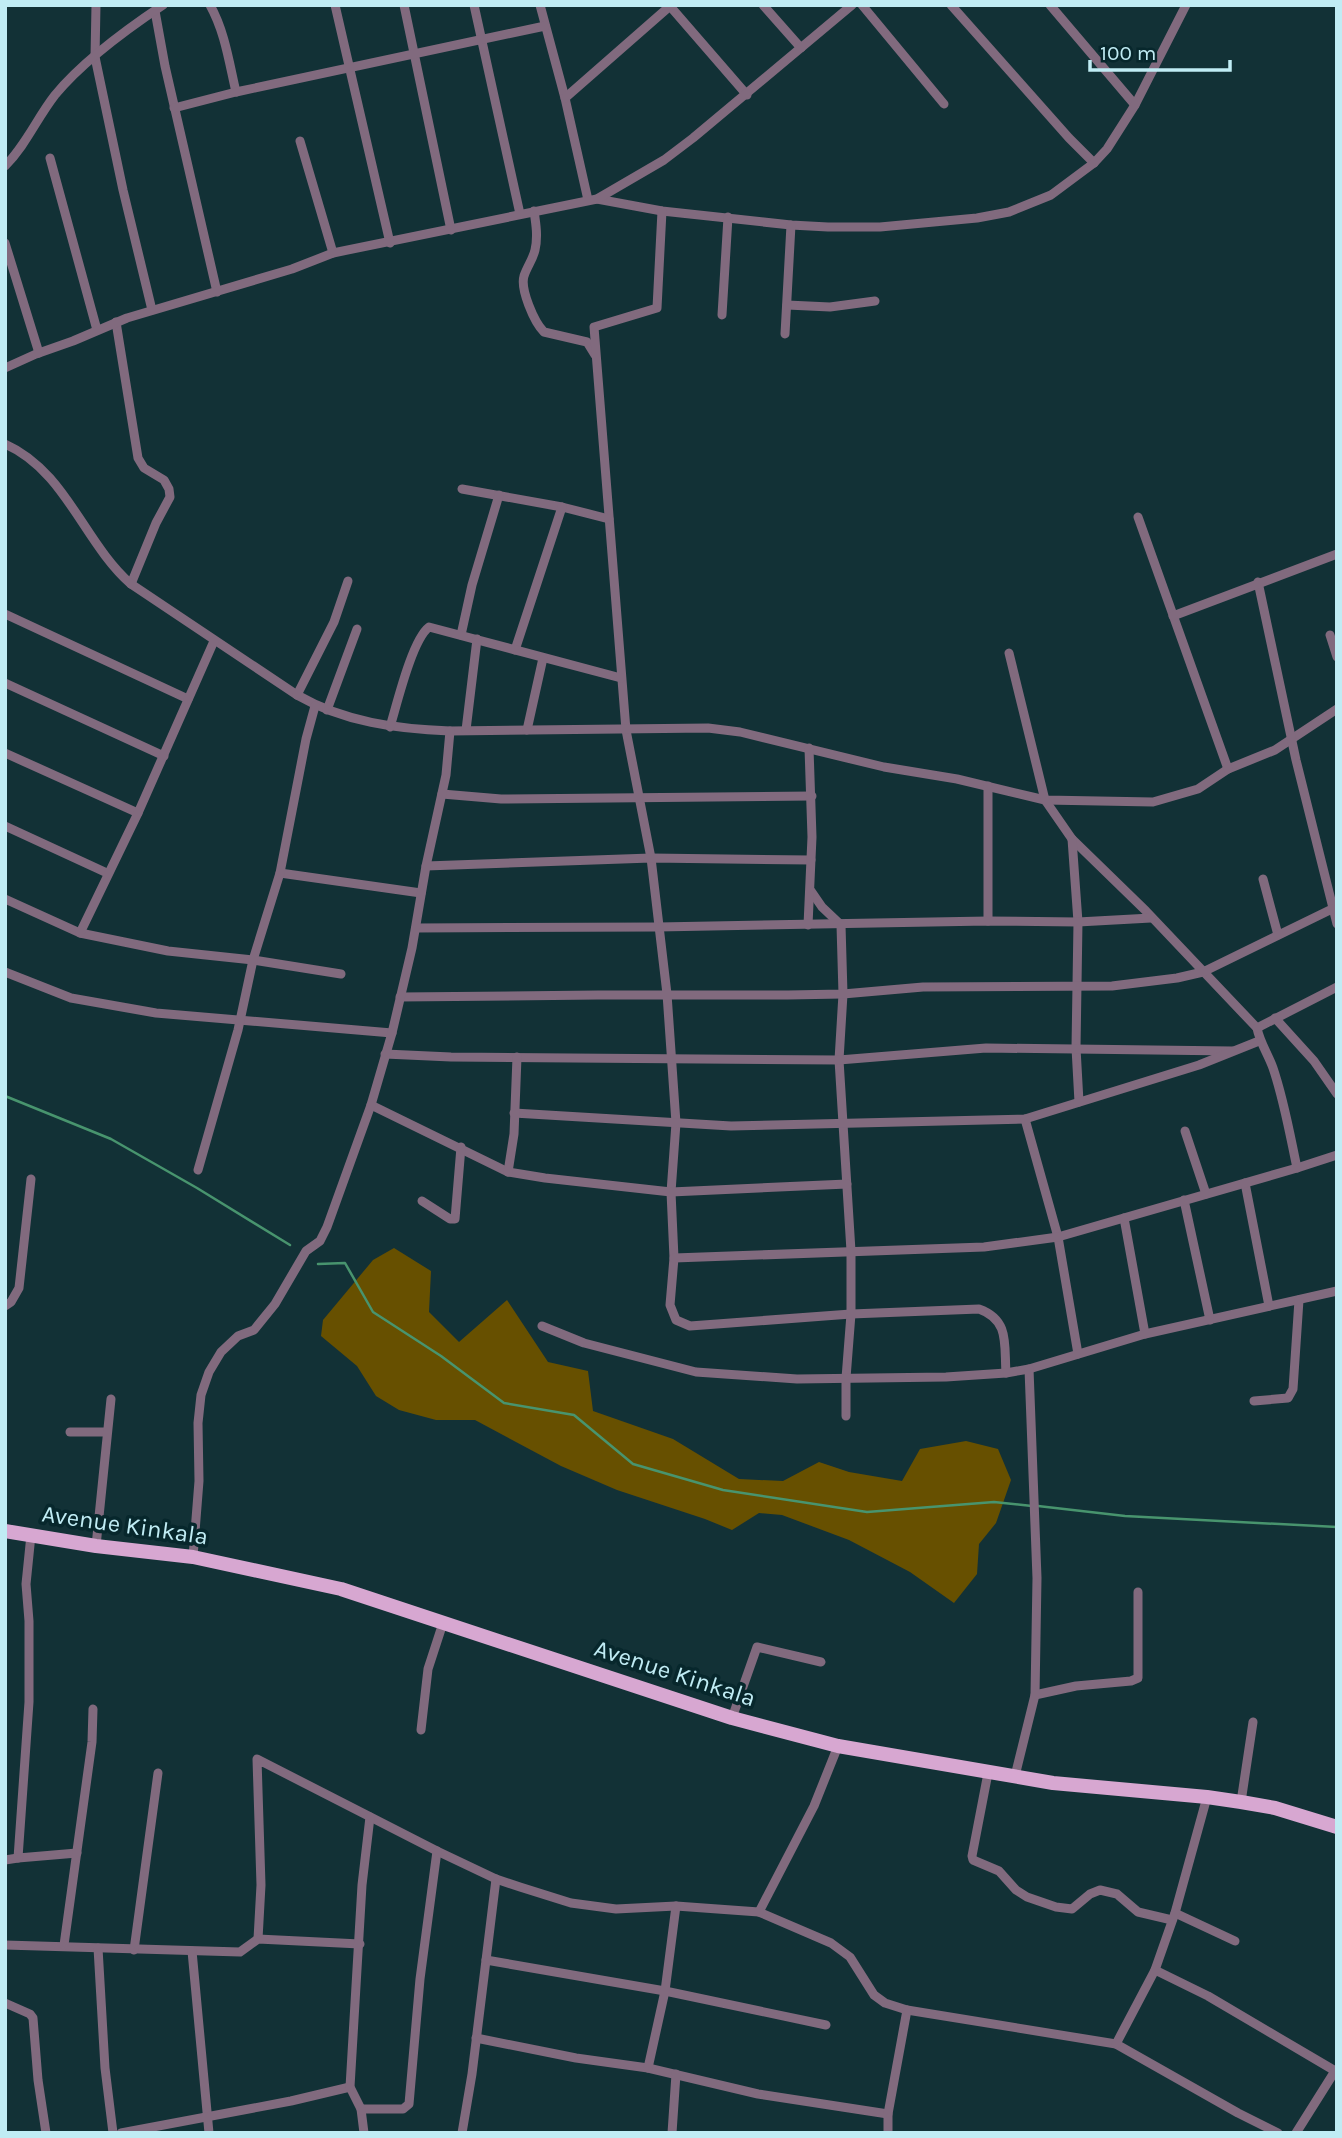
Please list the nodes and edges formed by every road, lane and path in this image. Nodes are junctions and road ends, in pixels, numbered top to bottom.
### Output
1 (96, 5) edge
2 (144, 5) edge
3 (210, 5) edge
4 (335, 5) edge
5 (404, 5) edge
6 (474, 5) edge
7 (540, 5) edge
8 (763, 5) edge
9 (852, 5) edge
10 (862, 5) edge
11 (951, 5) edge
12 (1050, 5) edge
13 (1186, 5) edge
14 (669, 6) edge
15 (159, 8) edge
16 (144, 18) junction
17 (545, 26) junction
18 (481, 39) junction
19 (801, 48) junction
20 (413, 54) junction
21 (95, 57) junction
22 (348, 68) junction
23 (236, 92) junction
24 (747, 95) junction
25 (565, 98) junction
26 (944, 104) dead end
27 (1135, 105) junction
28 (174, 108) junction
29 (300, 141) dead end
30 (50, 158) dead end
31 (1094, 163) junction
32 (5, 166) edge
33 (593, 200) junction
34 (534, 211) junction
35 (662, 211) junction
36 (520, 214) junction
37 (728, 217) junction
38 (791, 226) junction
39 (451, 230) junction
40 (5, 243) edge
41 (390, 243) junction
42 (332, 253) junction
43 (217, 292) junction
44 (876, 301) dead end
45 (787, 305) junction
46 (152, 310) junction
47 (722, 315) dead end
48 (116, 322) junction
49 (97, 330) junction
50 (785, 334) dead end
51 (39, 353) junction
52 (597, 363) junction
53 (5, 368) edge
54 (5, 444) edge
55 (463, 489) dead end
56 (499, 495) junction
57 (562, 507) junction
58 (1138, 517) dead end
59 (608, 519) junction
60 (1337, 554) edge
61 (348, 581) dead end
62 (1258, 582) junction
63 (131, 584) junction
64 (5, 614) edge
65 (1173, 616) junction
66 (357, 629) dead end
67 (461, 635) junction
68 (1330, 635) dead end
69 (477, 639) junction
70 (214, 641) junction
71 (515, 650) junction
72 (1009, 653) dead end
73 (1337, 657) edge
74 (543, 658) junction
75 (621, 678) junction
76 (5, 683) edge
77 (297, 695) junction
78 (188, 699) junction
79 (315, 706) junction
80 (1337, 709) edge
81 (327, 710) junction
82 (390, 727) junction
83 (466, 730) junction
84 (527, 730) junction
85 (626, 730) junction
86 (450, 731) junction
87 (1293, 739) junction
88 (809, 748) junction
89 (5, 754) edge
90 (164, 756) junction
91 (1228, 769) junction
92 (988, 786) junction
93 (442, 794) junction
94 (811, 796) junction
95 (641, 799) junction
96 (1045, 800) junction
97 (138, 813) junction
98 (5, 826) edge
99 (1072, 839) junction
100 (651, 858) junction
101 (811, 860) junction
102 (426, 866) junction
103 (107, 873) junction
104 (279, 873) junction
105 (1262, 879) dead end
106 (811, 891) junction
107 (421, 893) junction
108 (5, 899) edge
109 (1332, 909) junction
110 (1151, 918) junction
111 (988, 921) junction
112 (1078, 922) junction
113 (1337, 924) edge
114 (808, 925) junction
115 (841, 925) junction
116 (416, 928) junction
117 (659, 928) junction
118 (80, 933) junction
119 (1278, 935) junction
120 (253, 960) junction
121 (5, 972) edge
122 (1203, 972) junction
123 (341, 974) dead end
124 (1075, 987) junction
125 (1337, 987) edge
126 (667, 994) junction
127 (843, 994) junction
128 (400, 997) junction
129 (1275, 1018) junction
130 (240, 1021) junction
131 (1257, 1028) junction
132 (392, 1033) junction
133 (1259, 1041) junction
134 (1076, 1048) junction
135 (1232, 1051) junction
136 (385, 1054) junction
137 (517, 1057) junction
138 (672, 1057) junction
139 (839, 1060) junction
140 (1337, 1094) edge
141 (1079, 1102) junction
142 (371, 1105) junction
143 (514, 1113) junction
144 (1025, 1119) junction
145 (676, 1123) junction
146 (844, 1124) junction
147 (1185, 1131) dead end
148 (461, 1147) junction
149 (1337, 1155) edge
150 (1297, 1168) junction
151 (198, 1170) dead end
152 (508, 1172) junction
153 (31, 1179) dead end
154 (1245, 1183) junction
155 (847, 1184) junction
156 (671, 1192) junction
157 (1206, 1194) junction
158 (1184, 1200) junction
159 (422, 1201) dead end
160 (1124, 1218) junction
161 (1058, 1237) junction
162 (851, 1251) junction
163 (674, 1258) junction
164 (1337, 1291) edge
165 (1299, 1300) junction
166 (5, 1306) edge
167 (1269, 1306) junction
168 (851, 1314) junction
169 (1210, 1320) junction
170 (542, 1326) dead end
171 (1146, 1334) junction
172 (1078, 1354) junction
173 (1029, 1369) junction
174 (1006, 1373) junction
175 (846, 1378) junction
176 (111, 1399) dead end
177 (1254, 1401) dead end
178 (846, 1416) dead end
179 (70, 1432) dead end
180 (107, 1432) junction
181 (5, 1531) edge
182 (31, 1535) junction
183 (96, 1546) junction
184 (193, 1557) junction
185 (1138, 1592) dead end
186 (443, 1623) junction
187 (821, 1662) dead end
188 (1035, 1695) junction
189 (93, 1709) dead end
190 (732, 1718) junction
191 (1253, 1722) dead end
192 (421, 1730) dead end
193 (838, 1746) junction
194 (158, 1773) dead end
195 (988, 1773) junction
196 (1015, 1776) junction
197 (1207, 1797) junction
198 (1241, 1802) junction
199 (370, 1817) junction
200 (1337, 1827) edge
201 (437, 1851) junction
202 (77, 1853) junction
203 (18, 1858) junction
204 (5, 1860) edge
205 (496, 1879) junction
206 (677, 1906) junction
207 (759, 1912) junction
208 (1174, 1916) junction
209 (258, 1940) junction
210 (1235, 1941) dead end
211 (360, 1944) junction
212 (5, 1945) edge
213 (64, 1945) junction
214 (99, 1948) junction
215 (134, 1950) junction
216 (192, 1951) junction
217 (486, 1960) junction
218 (1155, 1970) junction
219 (665, 1991) junction
220 (5, 2003) edge
221 (907, 2010) junction
222 (826, 2025) dead end
223 (476, 2038) junction
224 (1116, 2044) junction
225 (648, 2068) junction
226 (1336, 2071) edge
227 (676, 2074) junction
228 (350, 2087) junction
229 (361, 2109) junction
230 (888, 2114) junction
231 (208, 2116) junction
232 (46, 2133) edge
233 (113, 2133) edge
234 (121, 2133) edge
235 (209, 2133) edge
236 (364, 2133) edge
237 (462, 2133) edge
238 (672, 2133) edge
239 (888, 2133) edge
240 (1278, 2133) edge
241 (1296, 2133) edge

1 - 21 street
2 - 16 street
3 - 23 street
4 - 22 street
5 - 20 street
6 - 18 street
7 - 17 street
8 - 19 street
9 - 19 street
10 - 26 street
11 - 31 street
12 - 27 street
13 - 27 street
14 - 24 street
14 - 25 street
15 - 16 street
15 - 28 street
16 - 21 street
17 - 18 street
17 - 25 street
18 - 20 street
18 - 36 street
19 - 24 street
20 - 22 street
20 - 39 street
21 - 32 street
21 - 46 street
22 - 23 street
22 - 41 street
23 - 28 street
24 - 33 street
25 - 33 street
27 - 31 street
28 - 43 street
29 - 42 street
30 - 49 street
31 - 38 street
33 - 34 street
33 - 35 street
34 - 36 street
34 - 52 street
35 - 37 street
35 - 52 street
36 - 39 street
37 - 38 street
37 - 47 street
38 - 45 street
39 - 41 street
40 - 51 street
41 - 42 street
42 - 43 street
43 - 46 street
44 - 45 street
45 - 50 street
46 - 48 street
48 - 49 street
48 - 63 street
49 - 51 street
51 - 53 street
52 - 59 street
54 - 63 street
55 - 56 street
56 - 57 street
56 - 67 street
57 - 59 street
57 - 71 street
58 - 65 street
59 - 75 street
60 - 62 street
61 - 77 street
62 - 65 street
62 - 87 street
63 - 70 street
64 - 78 street
65 - 91 street
66 - 81 street
67 - 69 street
67 - 82 street
68 - 73 street
69 - 71 street
69 - 83 street
70 - 77 street
70 - 78 street
71 - 74 street
72 - 96 street
74 - 75 street
74 - 84 street
75 - 85 street
76 - 90 street
77 - 79 street
78 - 90 street
79 - 81 street
79 - 104 street
80 - 87 street
81 - 82 street
82 - 86 street
83 - 84 street
83 - 86 street
84 - 85 street
85 - 88 street
85 - 95 street
86 - 93 street
87 - 91 street
87 - 109 street
88 - 92 street
88 - 94 street
89 - 97 street
90 - 97 street
91 - 96 street
92 - 96 street
92 - 111 street
93 - 95 street
93 - 102 street
94 - 95 street
94 - 101 street
95 - 100 street
96 - 99 street
97 - 103 street
98 - 103 street
99 - 110 street
99 - 112 street
100 - 101 street
100 - 102 street
100 - 117 street
101 - 106 street
102 - 107 street
103 - 118 street
104 - 107 street
104 - 120 street
105 - 119 street
106 - 114 street
106 - 115 street
107 - 116 street
108 - 118 street
109 - 113 street
109 - 119 street
110 - 112 street
110 - 122 street
111 - 112 street
111 - 115 street
112 - 124 street
114 - 115 street
114 - 117 street
115 - 127 street
116 - 117 street
116 - 128 street
117 - 126 street
118 - 120 street
119 - 122 street
120 - 123 street
120 - 130 street
121 - 130 street
122 - 124 street
122 - 131 street
124 - 127 street
124 - 134 street
125 - 129 street
126 - 127 street
126 - 128 street
126 - 138 street
127 - 139 street
128 - 132 street
129 - 131 street
129 - 140 street
130 - 132 street
130 - 151 street
131 - 133 street
132 - 136 street
133 - 135 street
133 - 150 street
134 - 135 street
134 - 139 street
134 - 141 street
135 - 141 street
136 - 137 street
136 - 142 street
137 - 138 street
137 - 143 street
138 - 139 street
138 - 145 street
139 - 146 street
141 - 144 street
142 - 148 street
142 - 184 street
143 - 145 street
143 - 152 street
144 - 146 street
144 - 161 street
145 - 146 street
145 - 156 street
146 - 155 street
147 - 157 street
148 - 152 street
148 - 159 street
149 - 150 street
150 - 154 street
152 - 156 street
153 - 166 street
154 - 157 street
154 - 167 street
155 - 156 street
155 - 162 street
156 - 163 street
157 - 158 street
158 - 160 street
158 - 169 street
160 - 161 street
160 - 171 street
161 - 162 street
161 - 172 street
162 - 163 street
162 - 168 street
163 - 168 street
164 - 165 street
165 - 167 street
165 - 177 street
167 - 169 street
168 - 174 street
168 - 175 street
169 - 171 street
170 - 175 street
171 - 172 street
172 - 173 street
173 - 174 street
173 - 188 street
174 - 175 street
175 - 178 street
176 - 180 street
179 - 180 street
180 - 183 street
181 - 182 main road, Avenue Kinkala
182 - 183 main road, Avenue Kinkala
182 - 203 street
183 - 184 main road, Avenue Kinkala
184 - 186 main road, Avenue Kinkala
185 - 188 street
186 - 190 main road, Avenue Kinkala
186 - 192 street
187 - 190 street
188 - 196 street
189 - 202 street
190 - 193 main road, Avenue Kinkala
191 - 198 street
193 - 195 main road, Avenue Kinkala
193 - 207 street
194 - 215 street
195 - 196 main road, Avenue Kinkala
195 - 208 street
196 - 197 main road, Avenue Kinkala
197 - 198 main road, Avenue Kinkala
197 - 208 street
198 - 200 main road, Avenue Kinkala
199 - 201 street
199 - 209 street
199 - 211 street
201 - 205 street
201 - 229 street
202 - 203 street
202 - 213 street
203 - 204 street
205 - 206 street
205 - 217 street
206 - 207 street
206 - 219 street
207 - 221 street
208 - 210 street
208 - 218 street
209 - 211 street
209 - 216 street
211 - 228 street
212 - 213 street
213 - 214 street
214 - 215 street
214 - 233 street
215 - 216 street
216 - 231 street
217 - 219 street
217 - 223 street
218 - 224 street
218 - 226 street
219 - 222 street
219 - 225 street
220 - 232 street
221 - 224 street
221 - 230 street
223 - 225 street
223 - 237 street
224 - 240 street
225 - 227 street
226 - 241 street
227 - 230 street
227 - 238 street
228 - 229 street
228 - 231 street
229 - 236 street
230 - 239 street
231 - 234 street
231 - 235 street

